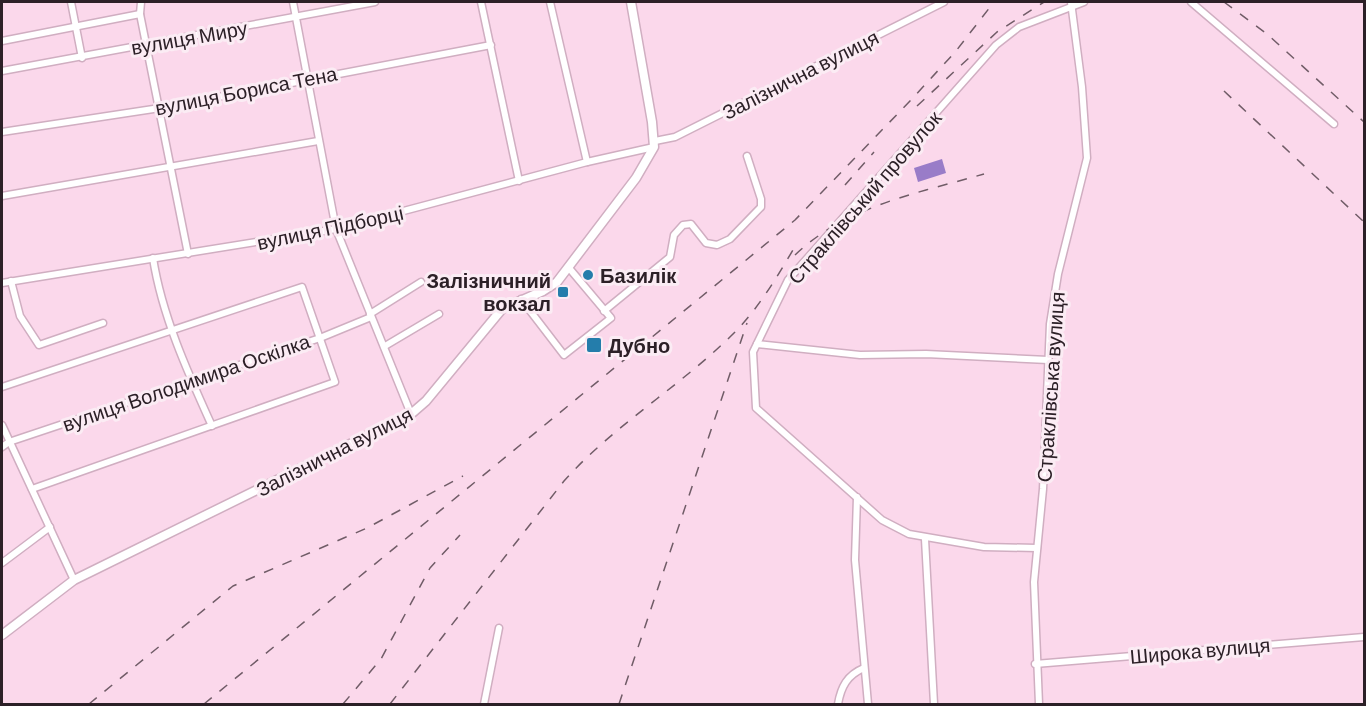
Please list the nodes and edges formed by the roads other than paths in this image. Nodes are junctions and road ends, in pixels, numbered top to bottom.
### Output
1 (71, 2) edge
2 (293, 2) edge
3 (375, 2) edge
4 (481, 2) edge
5 (550, 2) edge
6 (631, 2) edge
7 (944, 2) edge
8 (1084, 2) edge
9 (1191, 2) edge
10 (1072, 3) edge
11 (140, 7) edge
12 (296, 18) junction
13 (76, 27) junction
14 (2, 41) edge
15 (147, 45) junction
16 (491, 45) junction
17 (82, 58) junction
18 (2, 71) edge
19 (307, 78) junction
20 (160, 108) junction
21 (1334, 124) dead end
22 (2, 132) edge
23 (318, 141) junction
24 (654, 144) junction
25 (747, 156) dead end
26 (587, 162) junction
27 (171, 167) junction
28 (519, 181) junction
29 (2, 196) edge
30 (336, 229) junction
31 (188, 254) junction
32 (153, 258) junction
33 (569, 268) junction
34 (11, 281) junction
35 (421, 282) dead end
36 (2, 283) edge
37 (521, 299) junction
38 (604, 311) junction
39 (439, 314) dead end
40 (371, 315) junction
41 (103, 323) dead end
42 (174, 331) junction
43 (320, 338) junction
44 (757, 344) junction
45 (385, 346) junction
46 (1048, 360) junction
47 (192, 381) junction
48 (2, 387) edge
49 (411, 414) junction
50 (2, 425) edge
51 (212, 426) junction
52 (9, 441) junction
53 (2, 447) edge
54 (32, 489) junction
55 (857, 497) junction
56 (50, 527) junction
57 (925, 539) junction
58 (1037, 548) junction
59 (2, 562) edge
60 (74, 580) junction
61 (499, 628) dead end
62 (2, 635) edge
63 (1365, 637) edge
64 (1035, 664) junction
65 (864, 668) junction
66 (484, 705) edge
67 (838, 705) edge
68 (868, 705) edge
69 (934, 705) edge
70 (1039, 705) edge

1 - 13 street
2 - 12 street
3 - 12 street, вулиця Миру
4 - 16 street
5 - 26 street
6 - 24 main road
7 - 24 street, Залізнична вулиця
8 - 10 street, Страклівський провулок
9 - 21 street
10 - 44 street, Страклівський провулок
10 - 46 street, Страклівська вулиця
11 - 13 street
11 - 15 street
12 - 15 street, вулиця Миру
12 - 19 street
13 - 14 street
13 - 17 street
15 - 17 street, вулиця Миру
15 - 20 street
16 - 19 street, вулиця Бориса Тена
16 - 28 street
17 - 18 street, вулиця Миру
19 - 20 street, вулиця Бориса Тена
19 - 23 street
20 - 22 street, вулиця Бориса Тена
20 - 27 street
23 - 27 street
23 - 30 street
24 - 26 street, вулиця Підборці
24 - 33 main road, Залізнична вулиця
25 - 38 street
26 - 28 street, вулиця Підборці
27 - 29 street
27 - 31 street
28 - 30 street, вулиця Підборці
30 - 31 street, вулиця Підборці
30 - 40 street
31 - 32 street, вулиця Підборці
32 - 34 street, вулиця Підборці
32 - 42 street
33 - 37 main road, Залізнична вулиця
33 - 38 street
34 - 36 street, вулиця Підборці
34 - 41 street
35 - 40 street, вулиця Володимира Оскілка
37 - 38 street
37 - 49 main road, Залізнична вулиця
39 - 45 street
40 - 43 street, вулиця Володимира Оскілка
40 - 45 street
42 - 43 street
42 - 47 street
42 - 48 street
43 - 47 street, вулиця Володимира Оскілка
43 - 51 street
44 - 46 street
44 - 55 street, Страклівський провулок
45 - 49 street
46 - 58 street, Страклівська вулиця
47 - 51 street
47 - 52 street, вулиця Володимира Оскілка
49 - 60 main road, Залізнична вулиця
50 - 52 street
51 - 54 street
52 - 53 street, вулиця Володимира Оскілка
52 - 54 street
54 - 56 street
55 - 57 street, Страклівський провулок
55 - 65 street
56 - 59 street
56 - 60 street
57 - 58 street, Страклівський провулок
57 - 69 street
58 - 64 street, Страклівська вулиця
60 - 62 main road, Залізнична вулиця
61 - 66 street
63 - 64 street, Широка вулиця
64 - 70 street, Страклівська вулиця
65 - 67 street
65 - 68 street

